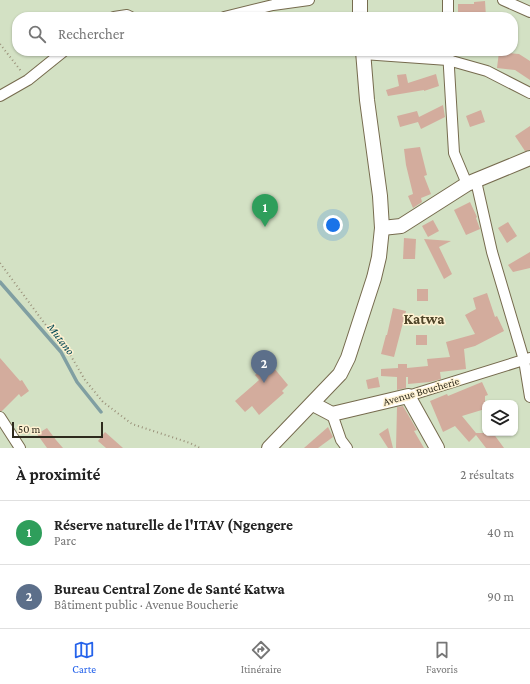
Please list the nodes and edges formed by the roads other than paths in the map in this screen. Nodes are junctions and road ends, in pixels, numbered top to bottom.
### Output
1 (309, 0) edge
2 (360, 0) edge
3 (448, 0) edge
4 (503, 0) edge
5 (245, 12) edge
6 (360, 12) edge
7 (448, 12) edge
8 (530, 12) edge
9 (58, 56) edge
10 (363, 56) edge
11 (448, 56) edge
12 (450, 56) edge
13 (530, 93) edge
14 (0, 96) edge
15 (530, 158) edge
16 (472, 183) junction
17 (382, 228) junction
18 (527, 359) edge
19 (408, 396) junction
20 (530, 397) edge
21 (313, 404) junction
22 (332, 414) junction
23 (0, 417) edge
24 (20, 448) edge
25 (269, 448) edge
26 (346, 448) edge
27 (438, 448) edge

1 - 5 street
2 - 6 main road
3 - 7 street
4 - 8 street
9 - 14 street
10 - 17 main road
11 - 16 street
12 - 13 street
15 - 16 main road
16 - 17 main road
16 - 18 street
17 - 21 main road
18 - 19 street, Avenue Boucherie
18 - 20 street
19 - 22 main road, Avenue Boucherie
19 - 27 main road
21 - 22 main road
21 - 25 main road
22 - 26 street
23 - 24 street

